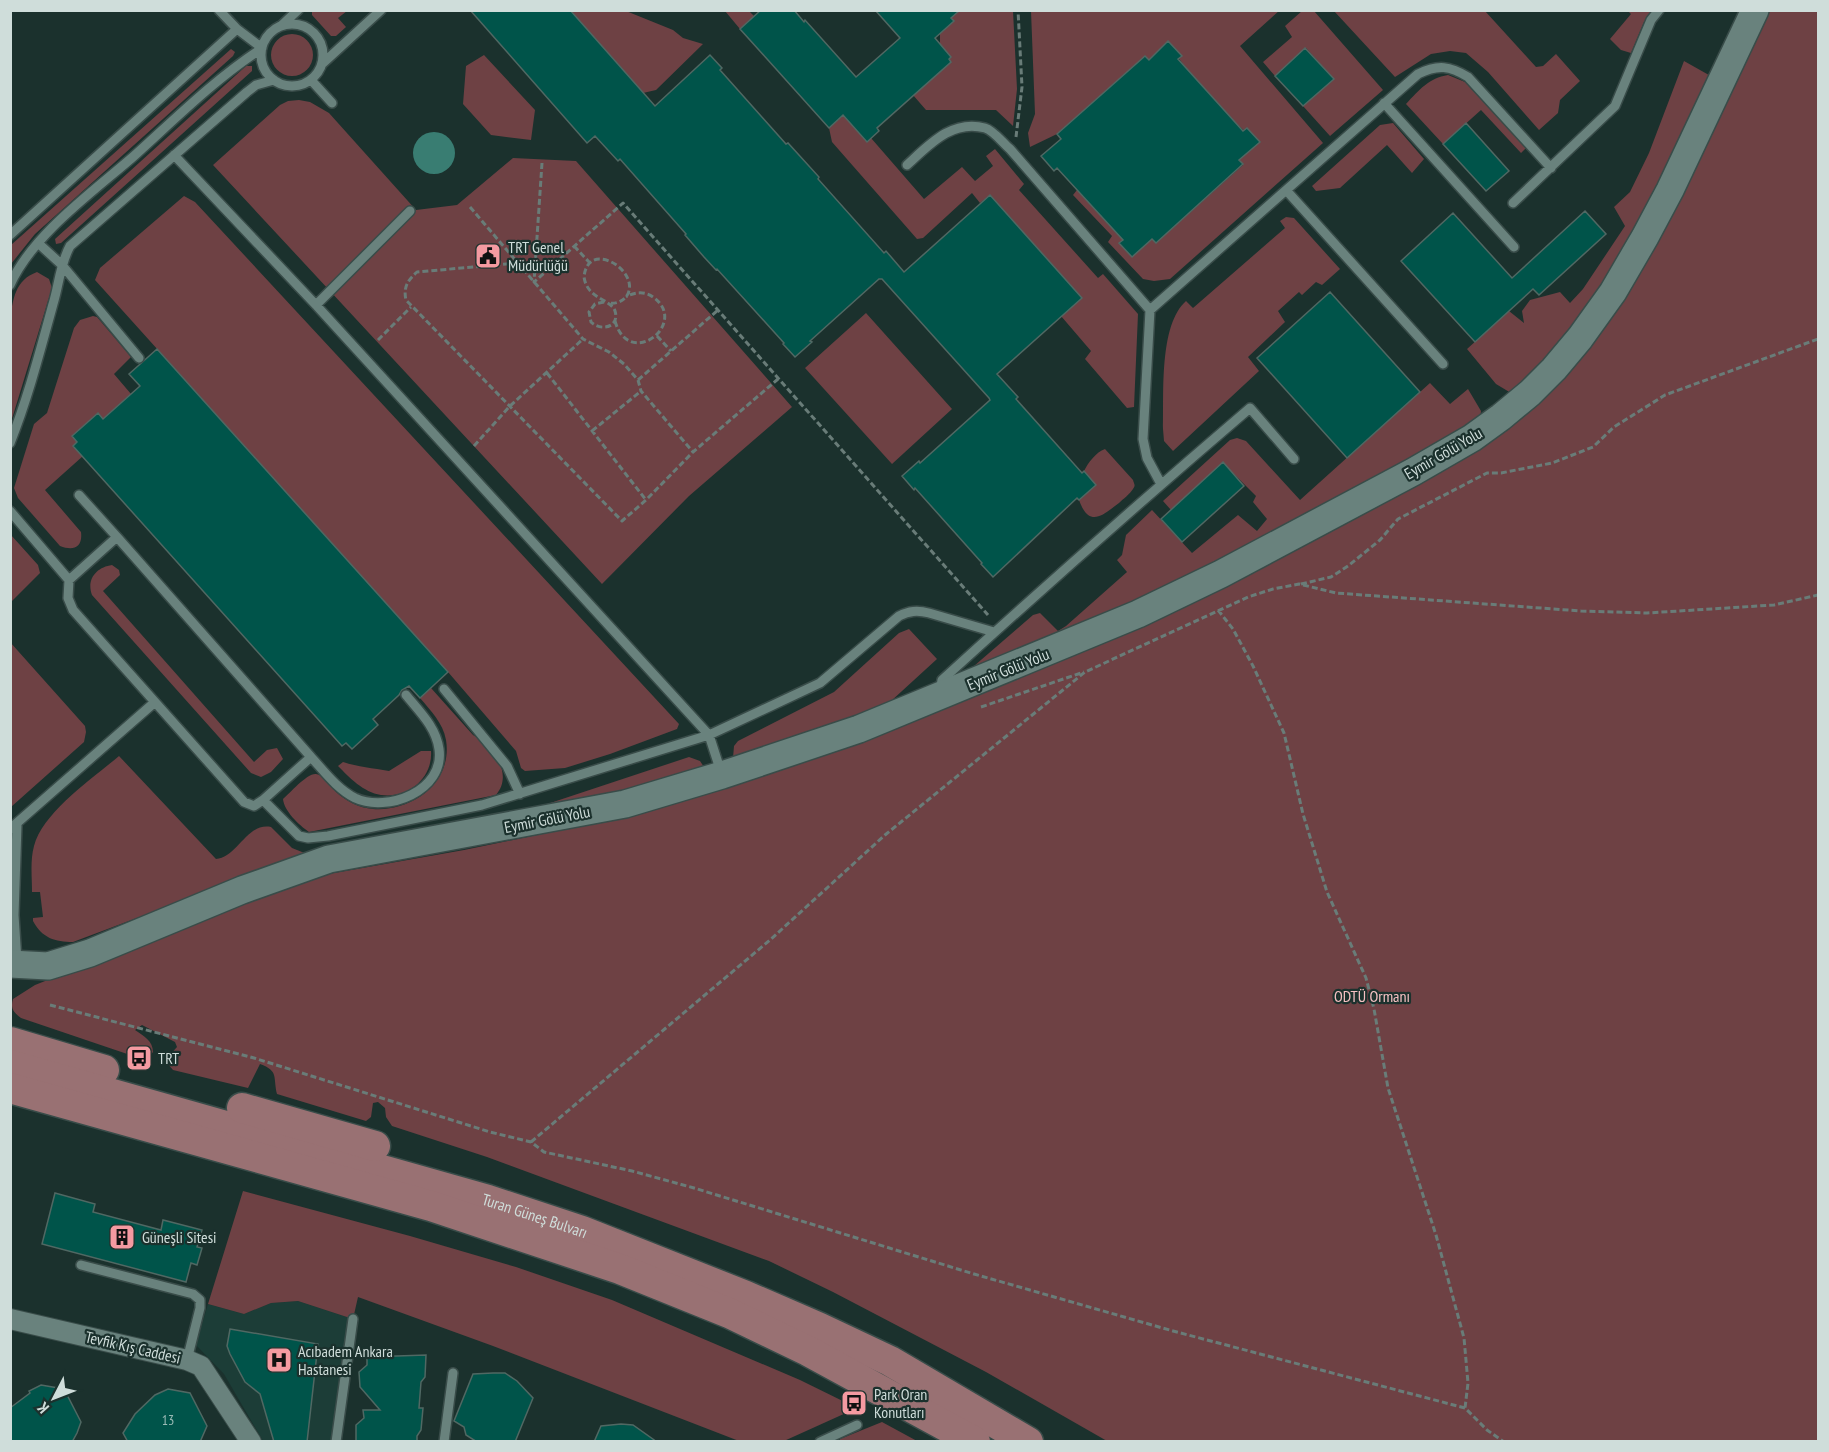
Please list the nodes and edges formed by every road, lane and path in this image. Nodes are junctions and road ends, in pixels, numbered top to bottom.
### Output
1 (219, 10) edge
2 (298, 10) edge
3 (381, 10) edge
4 (644, 10) edge
5 (654, 10) edge
6 (1018, 10) edge
7 (1659, 10) edge
8 (1755, 10) edge
9 (282, 26) junction
10 (237, 29) junction
11 (262, 49) junction
12 (322, 64) junction
13 (274, 80) junction
14 (311, 80) junction
15 (332, 103) dead end
16 (1384, 103) junction
17 (1010, 149) junction
18 (174, 154) junction
19 (542, 163) dead end
20 (907, 165) dead end
21 (1551, 168) junction
22 (1286, 190) junction
23 (1514, 204) dead end
24 (470, 207) dead end
25 (410, 211) dead end
26 (10, 235) edge
27 (38, 243) junction
28 (574, 246) junction
29 (1514, 247) dead end
30 (518, 263) junction
31 (590, 263) dead end
32 (62, 266) junction
33 (534, 282) junction
34 (10, 285) edge
35 (624, 299) junction
36 (604, 302) junction
37 (609, 303) junction
38 (316, 305) junction
39 (411, 307) junction
40 (1150, 309) junction
41 (718, 310) junction
42 (615, 313) junction
43 (615, 319) junction
44 (657, 336) junction
45 (583, 339) junction
46 (1818, 339) edge
47 (378, 340) dead end
48 (671, 351) junction
49 (139, 358) dead end
50 (1443, 364) dead end
51 (547, 373) junction
52 (778, 379) junction
53 (638, 380) junction
54 (641, 390) junction
55 (510, 406) junction
56 (592, 431) junction
57 (10, 444) edge
58 (474, 446) dead end
59 (693, 452) junction
60 (1294, 459) dead end
61 (1161, 484) junction
62 (79, 495) dead end
63 (646, 500) junction
64 (10, 511) edge
65 (117, 537) junction
66 (69, 580) junction
67 (1299, 585) junction
68 (1818, 595) edge
69 (1218, 610) junction
70 (997, 630) junction
71 (1086, 672) junction
72 (444, 689) dead end
73 (406, 695) dead end
74 (939, 697) junction
75 (155, 702) junction
76 (981, 707) dead end
77 (709, 735) junction
78 (311, 757) junction
79 (722, 775) junction
80 (520, 794) junction
81 (263, 800) junction
82 (14, 827) edge
83 (12, 968) edge
84 (50, 1005) dead end
85 (13, 1048) edge
86 (10, 1088) edge
87 (10, 1106) edge
88 (531, 1143) junction
89 (81, 1265) dead end
90 (10, 1319) edge
91 (353, 1319) dead end
92 (187, 1360) junction
93 (453, 1373) dead end
94 (871, 1384) junction
95 (1465, 1408) junction
96 (857, 1425) dead end
97 (965, 1438) edge
98 (251, 1442) edge
99 (336, 1442) edge
100 (444, 1442) edge
101 (820, 1442) edge
102 (1028, 1442) edge
103 (1504, 1442) edge

1 - 10 lane
2 - 9 lane
3 - 12 lane
4 - 5 path
6 - 17 path
7 - 21 lane
8 - 74 street, Eymir Gölü Yolu
9 - 11 lane
9 - 12 lane
10 - 11 lane
10 - 26 lane
11 - 13 lane
11 - 27 lane
12 - 14 lane
13 - 14 lane
13 - 18 lane
14 - 15 lane
16 - 21 lane
16 - 22 lane
16 - 29 lane
17 - 20 lane
17 - 40 lane
18 - 32 lane
18 - 38 lane
19 - 33 path
21 - 23 lane
22 - 40 lane
22 - 50 lane
24 - 30 path
25 - 38 lane
27 - 32 lane
27 - 34 lane
28 - 31 path
28 - 33 path
28 - 41 path
30 - 33 path
30 - 39 path
32 - 49 lane
32 - 57 lane
33 - 45 path
35 - 36 path
35 - 37 path
35 - 42 path
35 - 44 path
36 - 37 path
36 - 43 path
37 - 42 path
38 - 77 lane
39 - 47 path
39 - 55 path
40 - 61 lane
41 - 48 path
41 - 52 path
42 - 43 path
43 - 44 path
44 - 48 path
45 - 51 path
45 - 53 path
46 - 67 path
48 - 53 path
51 - 55 path
51 - 56 path
52 - 59 path
52 - 70 path
53 - 54 path
54 - 56 path
54 - 59 path
55 - 58 path
55 - 63 path
56 - 63 path
59 - 63 path
60 - 61 lane
61 - 70 lane
62 - 65 lane
64 - 66 lane
65 - 66 lane
65 - 78 lane
66 - 75 lane
67 - 68 path
67 - 69 path
69 - 71 path
69 - 95 path
70 - 74 lane
70 - 77 lane
71 - 76 path
71 - 88 path
72 - 80 lane
73 - 78 lane
74 - 79 street, Eymir Gölü Yolu
75 - 81 lane
75 - 82 lane
77 - 79 lane
77 - 80 lane
78 - 81 lane
79 - 83 street, Eymir Gölü Yolu
80 - 81 lane
82 - 83 lane
84 - 88 path
85 - 102 main road, Turan Güneş Bulvarı
86 - 94 main road, Turan Güneş Bulvarı
87 - 94 main road
88 - 95 path
89 - 92 lane
90 - 92 street, Tevfik Kış Caddesi
91 - 99 lane
92 - 98 street, Tevfik Kış Caddesi
93 - 100 lane
94 - 97 main road, Turan Güneş Bulvarı
95 - 103 path
96 - 101 lane

